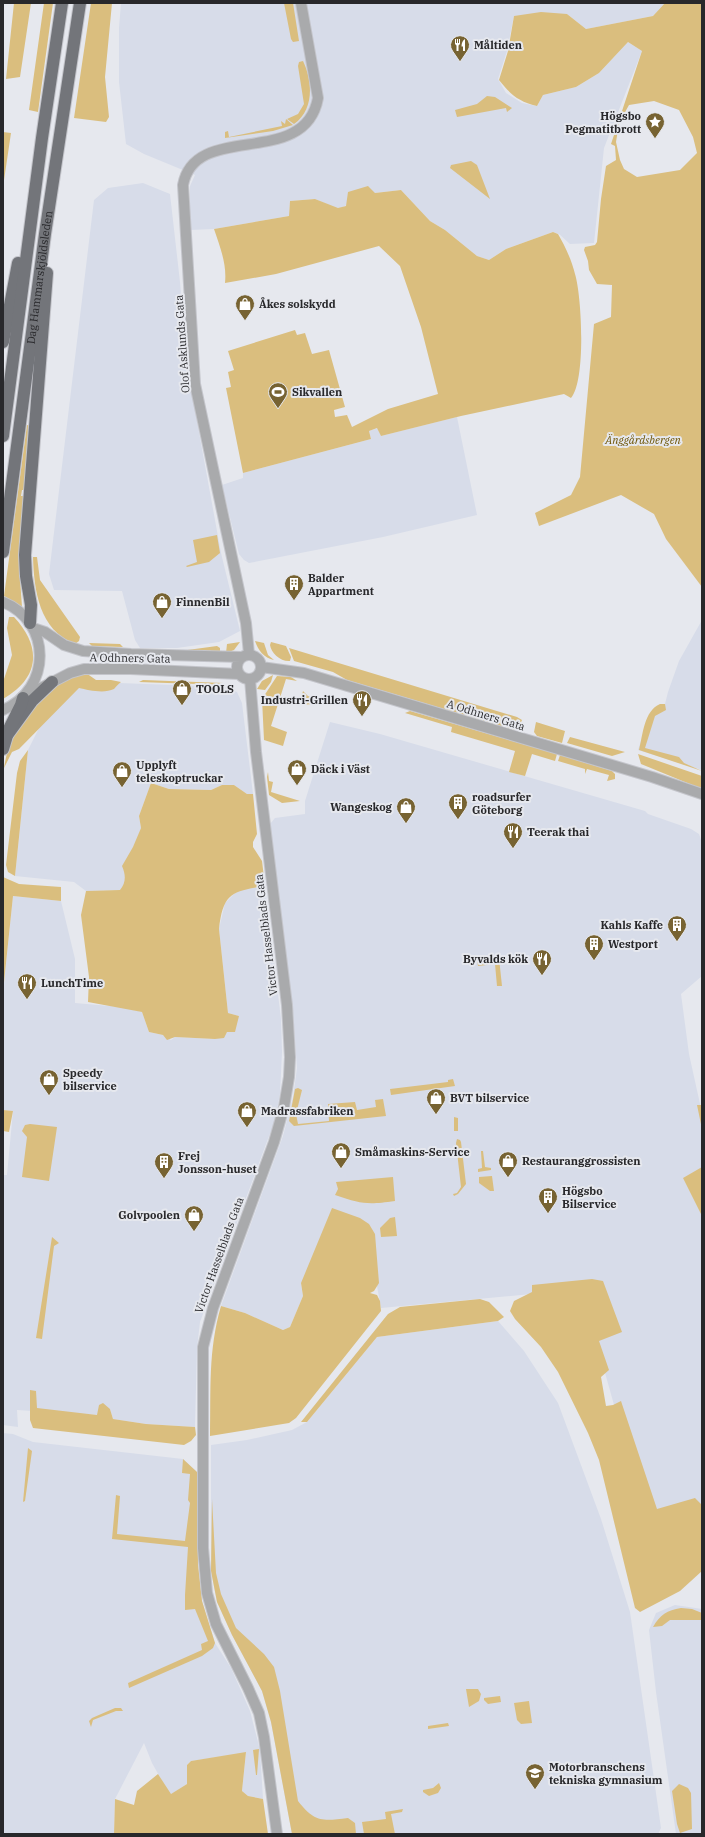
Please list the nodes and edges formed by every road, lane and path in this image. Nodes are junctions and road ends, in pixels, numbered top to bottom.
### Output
1 (62, 3) edge
2 (80, 3) edge
3 (301, 3) edge
4 (60, 132) junction
5 (42, 138) junction
6 (3, 342) edge
7 (3, 436) edge
8 (3, 552) edge
9 (4, 602) edge
10 (31, 625) junction
11 (245, 656) junction
12 (261, 667) junction
13 (239, 674) junction
14 (250, 679) junction
15 (52, 682) junction
16 (25, 695) junction
17 (3, 710) edge
18 (8, 734) junction
19 (3, 749) edge
20 (702, 794) edge
21 (277, 1834) edge

1 - 5 main road, Dag Hammarskjöldsleden
2 - 4 main road, Dag Hammarskjöldsleden
3 - 11 street, Olof Asklunds Gata
4 - 8 main road, Dag Hammarskjöldsleden
4 - 10 main road
5 - 6 main road
5 - 7 main road, Dag Hammarskjöldsleden
9 - 10 street
10 - 11 street, A Odhners Gata
10 - 16 street
11 - 12 street
11 - 13 street
12 - 14 street
12 - 20 street, A Odhners Gata
13 - 14 street, A Odhners Gata
13 - 15 street, A Odhners Gata
14 - 21 street, Victor Hasselblads Gata
15 - 16 street, A Odhners Gata
15 - 18 main road
16 - 17 street, A Odhners Gata
16 - 18 main road
18 - 19 main road

